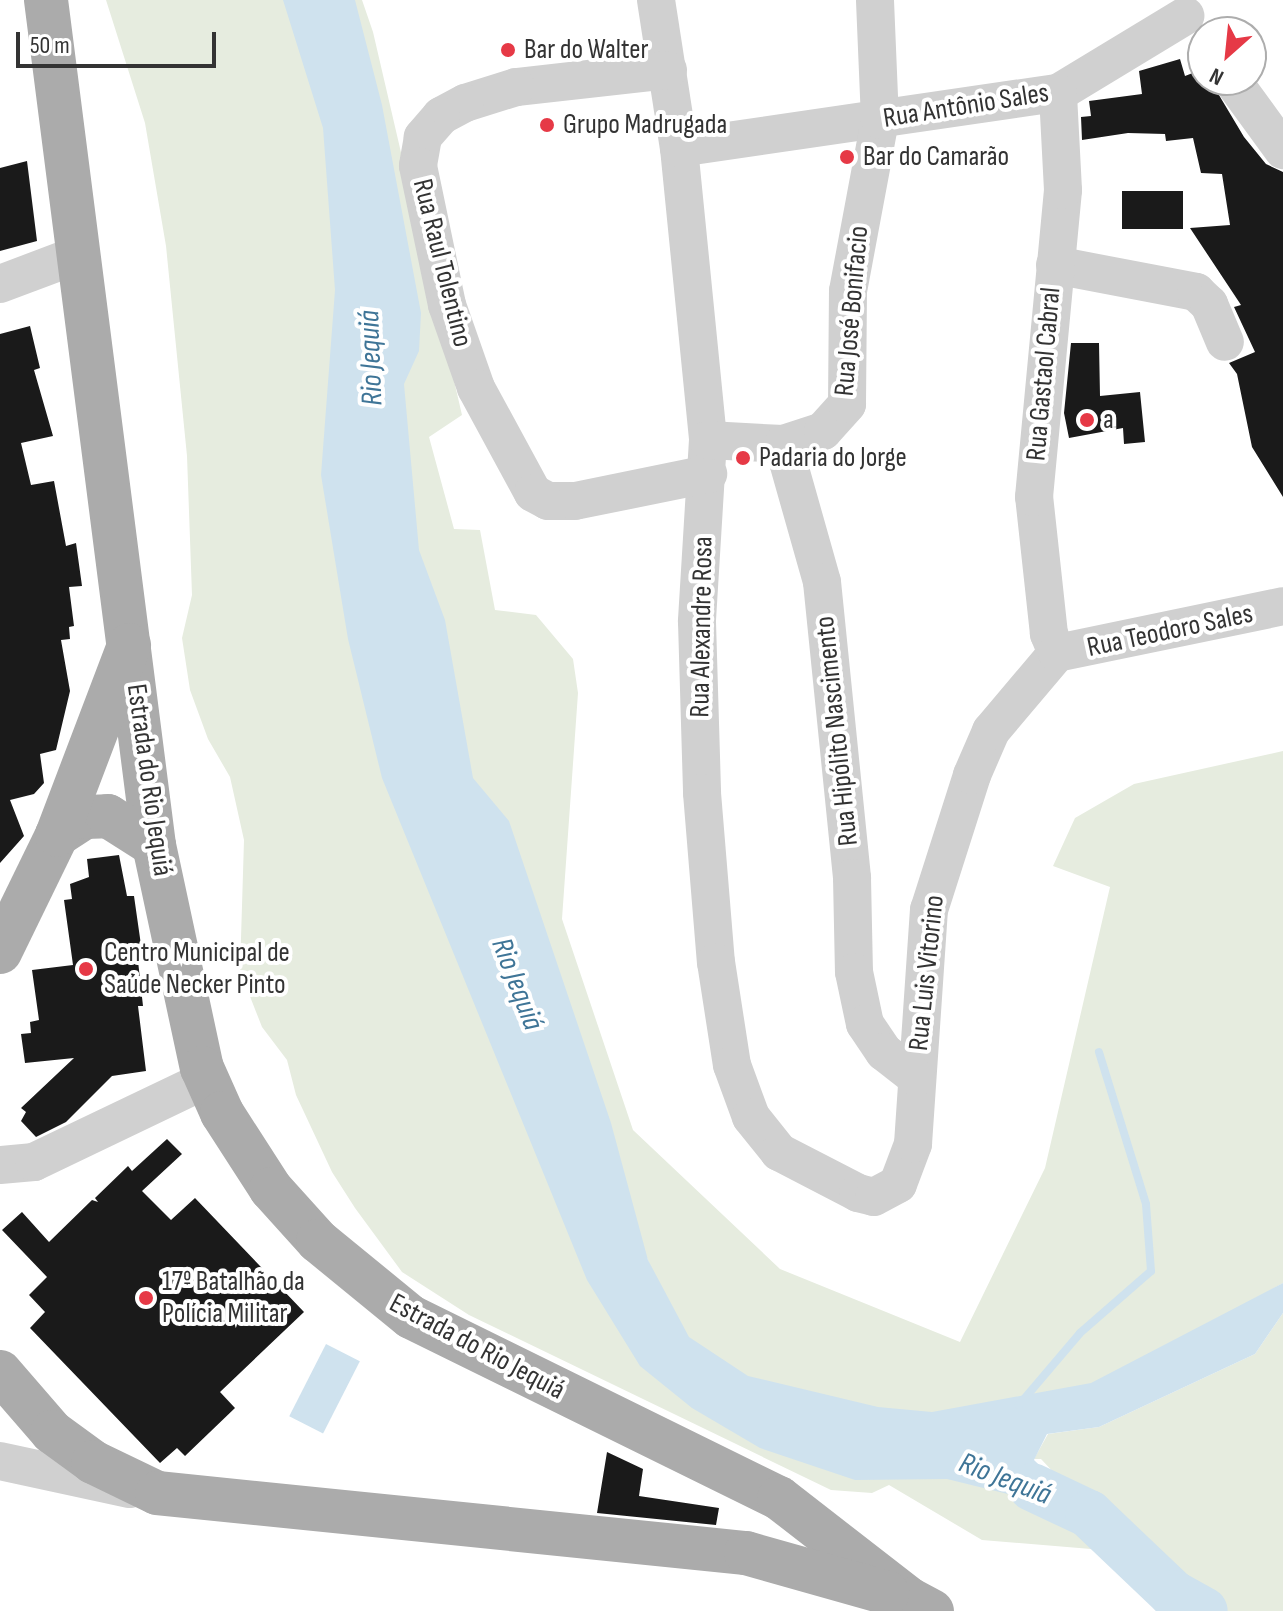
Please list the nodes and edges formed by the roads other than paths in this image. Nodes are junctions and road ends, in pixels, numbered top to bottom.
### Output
1 (46, 0) edge
2 (656, 0) edge
3 (875, 0) edge
4 (1187, 19) edge
5 (668, 70) junction
6 (1058, 93) junction
7 (1244, 96) edge
8 (880, 120) junction
9 (679, 148) junction
10 (1283, 150) edge
11 (77, 255) junction
12 (1055, 265) junction
13 (0, 284) edge
14 (1225, 342) dead end
15 (783, 444) junction
16 (708, 457) junction
17 (1283, 606) edge
18 (131, 639) junction
19 (1057, 653) junction
20 (57, 835) junction
21 (154, 845) junction
22 (9, 913) edge
23 (0, 952) edge
24 (916, 1077) junction
25 (207, 1079) junction
26 (0, 1165) edge
27 (858, 1193) joint
28 (0, 1372) edge
29 (0, 1461) edge
30 (157, 1493) junction
31 (779, 1498) junction
32 (746, 1553) junction
33 (921, 1605) edge

1 - 11 main road, Estrada do Rio Jequiá
2 - 5 street, Rua Alexandre Rosa
3 - 8 street, Rua José Bonifacio
4 - 6 street, Rua Antônio Sales
5 - 9 street, Rua Alexandre Rosa
5 - 16 street, Rua Raul Tolentino
6 - 8 street, Rua Antônio Sales
6 - 12 street, Rua Gastaol Cabral
7 - 10 street
8 - 9 street, Rua Antônio Sales
8 - 15 street, Rua José Bonifacio
9 - 16 street, Rua Alexandre Rosa
11 - 13 street
11 - 18 main road, Estrada do Rio Jequiá
12 - 14 street
12 - 19 street, Rua Gastaol Cabral
15 - 16 street
15 - 24 street, Rua Hipólito Nascimento
16 - 27 street, Rua Alexandre Rosa
17 - 19 street, Rua Teodoro Sales
18 - 20 main road, Estrada do Rio Jequiá
18 - 21 main road, Estrada do Rio Jequiá
19 - 24 street, Rua Luis Vitorino
20 - 21 main road
20 - 22 main road, Estrada do Rio Jequiá
21 - 25 main road, Estrada do Rio Jequiá
22 - 23 main road, Estrada do Rio Jequiá
24 - 27 street, Rua Luis Vitorino
25 - 26 street
25 - 31 main road, Estrada do Rio Jequiá
28 - 30 main road, Estrada do Rio Jequiá
29 - 30 street
30 - 32 main road, Estrada do Rio Jequiá
31 - 32 main road
31 - 33 main road, Estrada do Rio Jequiá
32 - 33 main road, Estrada do Rio Jequiá

